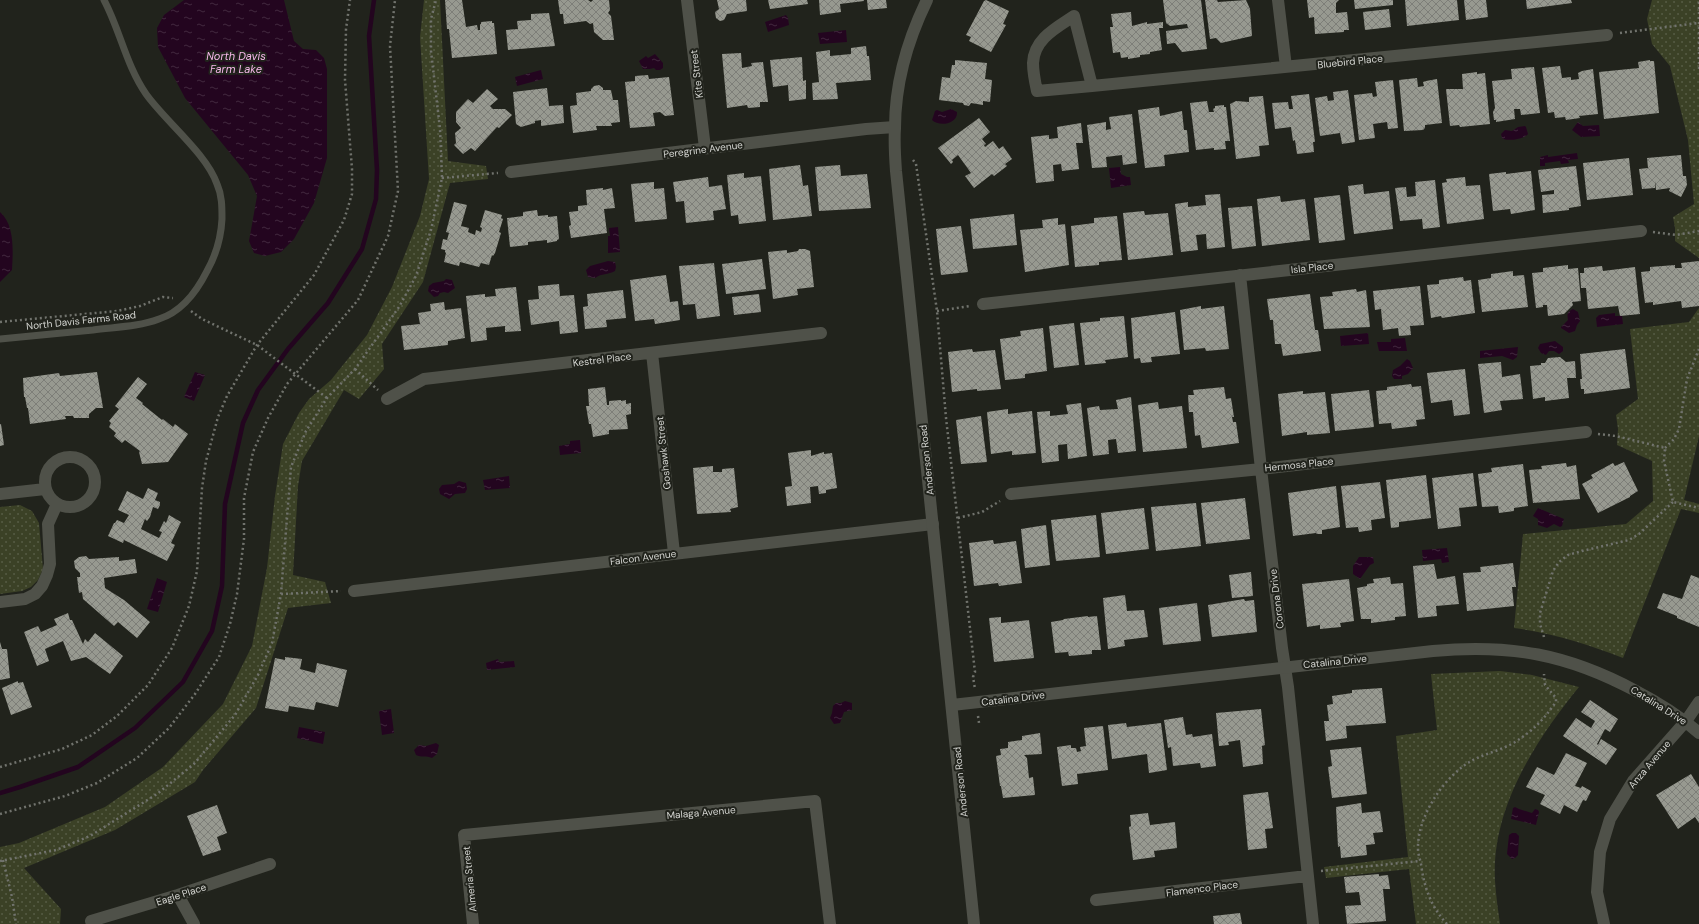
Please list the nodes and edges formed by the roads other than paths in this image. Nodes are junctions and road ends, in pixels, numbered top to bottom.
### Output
1 (104, 0) edge
2 (687, 0) edge
3 (927, 0) edge
4 (1278, 0) edge
5 (1607, 35) road end
6 (1286, 67) junction
7 (1092, 86) junction
8 (894, 127) junction
9 (705, 148) junction
10 (511, 172) road end
11 (1641, 231) road end
12 (1240, 275) junction
13 (983, 304) road end
14 (821, 333) dead end
15 (0, 339) edge
16 (652, 353) junction
17 (387, 399) road end
18 (1586, 432) road end
19 (1261, 469) junction
20 (45, 489) junction
21 (0, 494) edge
22 (1011, 494) road end
23 (57, 504) junction
24 (932, 524) junction
25 (674, 554) junction
26 (354, 591) road end
27 (0, 602) edge
28 (1284, 667) junction
29 (1699, 702) edge
30 (952, 705) junction
31 (1686, 721) junction
32 (1699, 734) edge
33 (464, 834) joint
34 (270, 864) dead end
35 (1307, 874) junction
36 (178, 895) junction
37 (1096, 900) dead end
38 (91, 922) dead end
39 (194, 924) edge
40 (474, 924) edge
41 (830, 924) edge
42 (974, 924) edge
43 (1312, 924) edge
44 (1604, 924) edge

1 - 15 lane, North Davis Farms Road
2 - 9 street, Kite Street
3 - 8 street, Anderson Road
4 - 6 street
5 - 6 street, Bluebird Place
6 - 7 street, Bluebird Place
7 - 7 street, Bluebird Place
8 - 9 street, Peregrine Avenue
8 - 24 street, Anderson Road
9 - 10 street, Peregrine Avenue
11 - 12 street, Isla Place
12 - 13 street, Isla Place
12 - 19 street, Corona Drive
14 - 16 street, Kestrel Place
16 - 17 street, Kestrel Place
16 - 25 street, Goshawk Street
18 - 19 street, Hermosa Place
19 - 22 street, Hermosa Place
19 - 28 street, Corona Drive
20 - 21 street
20 - 23 street
20 - 23 street
23 - 27 street
24 - 25 street, Falcon Avenue
24 - 30 street, Anderson Road
25 - 26 street, Falcon Avenue
28 - 30 street, Catalina Drive
28 - 31 street, Catalina Drive
28 - 35 street, Corona Drive
29 - 31 street, Anza Avenue
30 - 42 street, Anderson Road
31 - 32 street, Catalina Drive
31 - 44 street, Anza Avenue
33 - 40 street, Almeria Street
33 - 41 street, Malaga Avenue
34 - 36 street, Eagle Place
35 - 37 street, Flamenco Place
35 - 43 street, Corona Drive
36 - 38 street, Eagle Place
36 - 39 street

